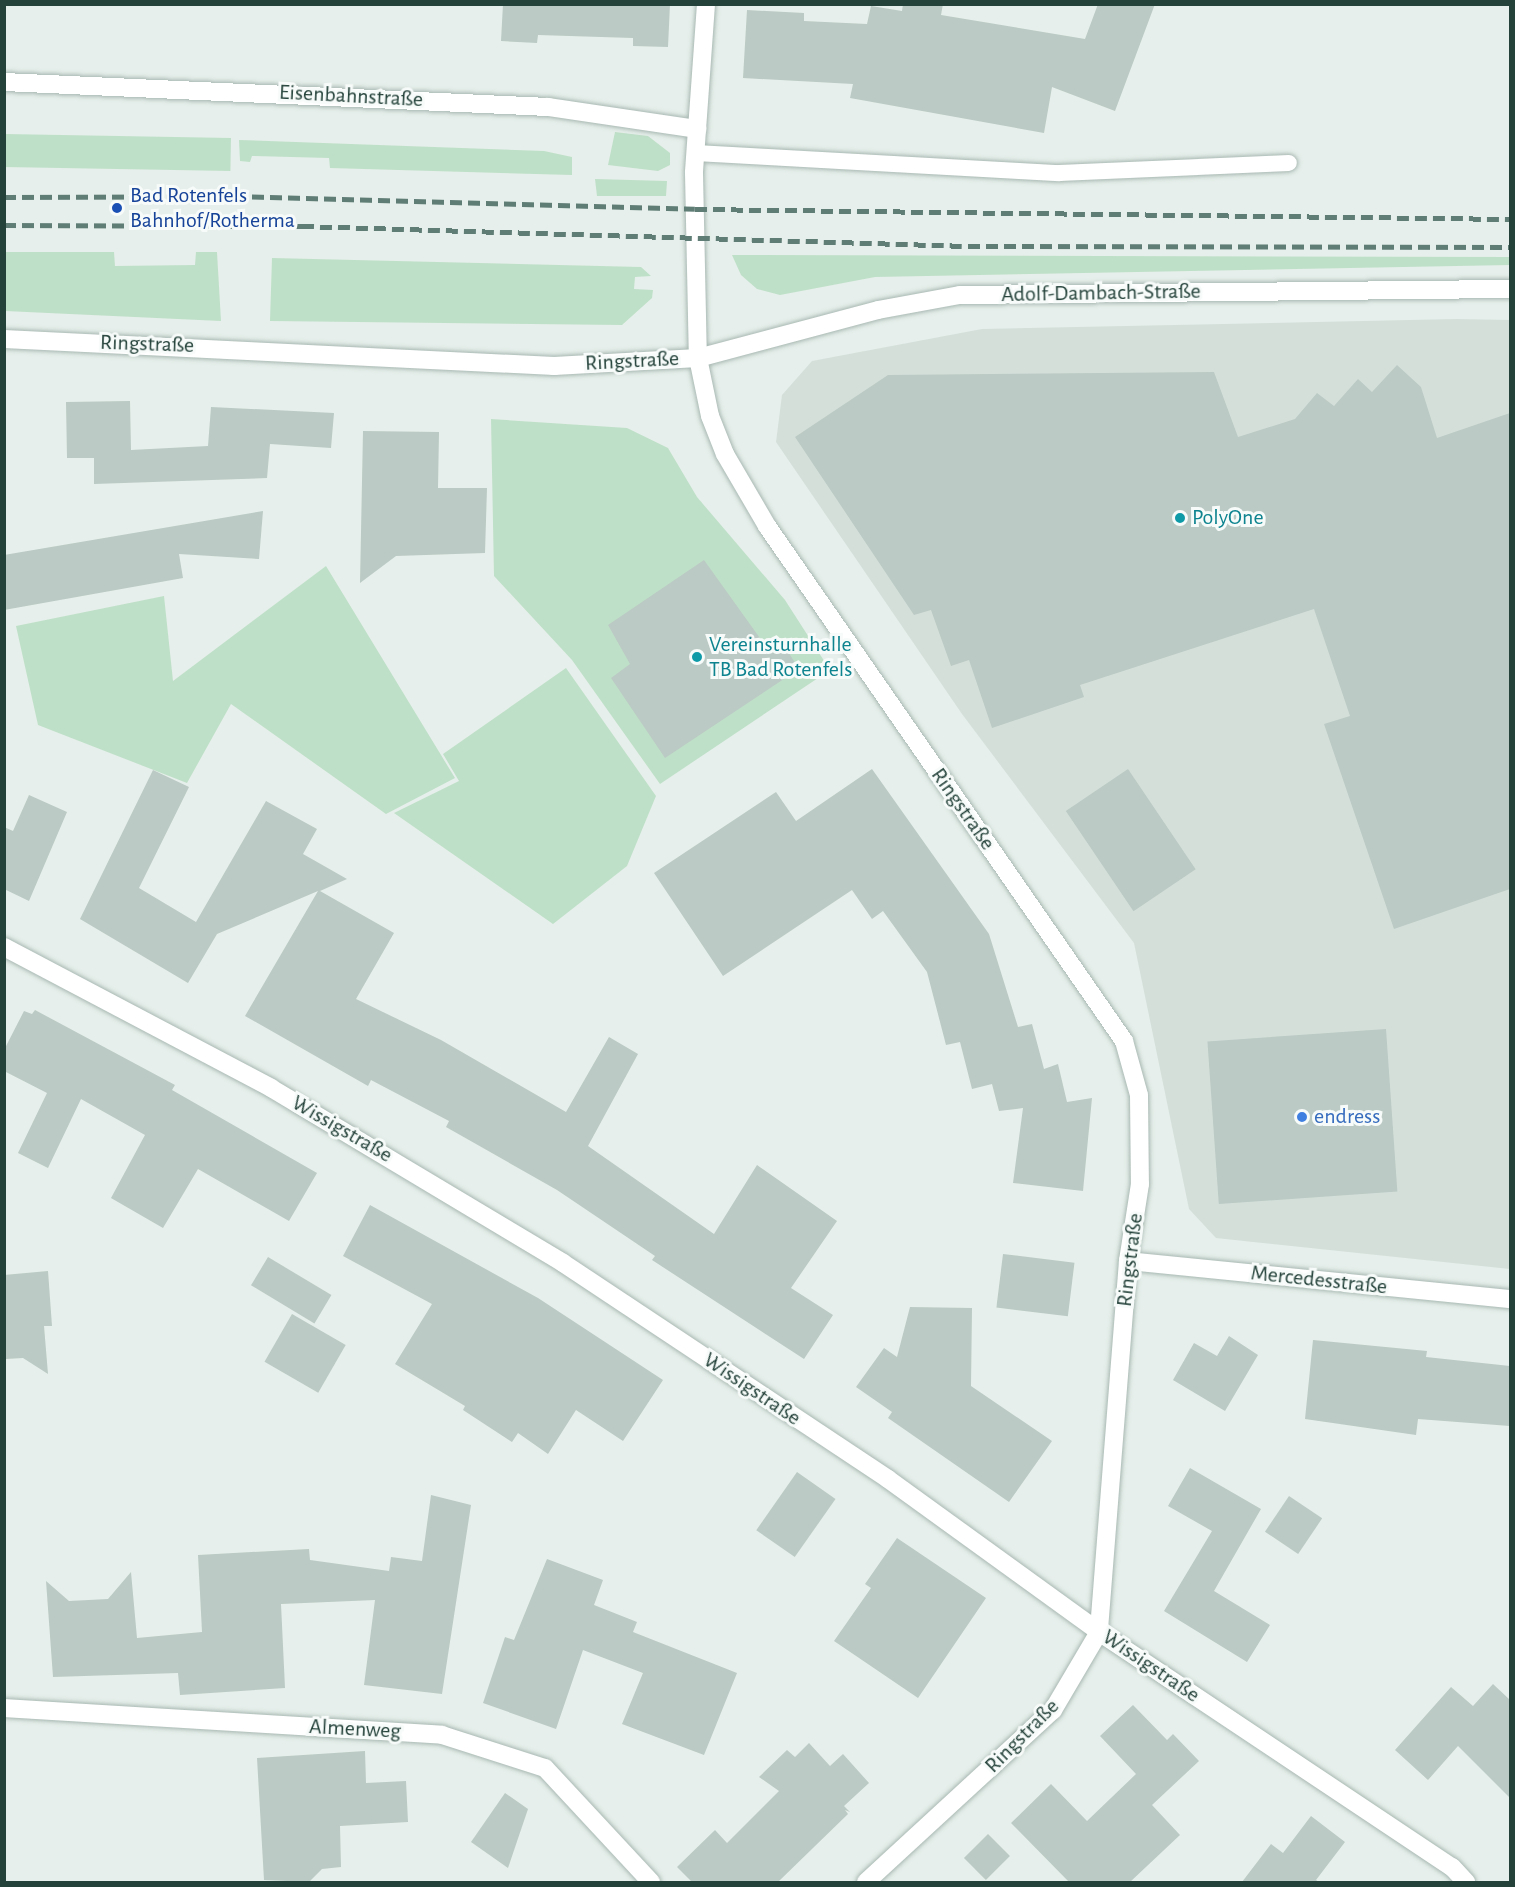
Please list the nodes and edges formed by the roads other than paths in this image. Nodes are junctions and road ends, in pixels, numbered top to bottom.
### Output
1 (706, 4) edge
2 (4, 82) edge
3 (697, 129) junction
4 (696, 153) junction
5 (1289, 163) dead end
6 (1510, 289) edge
7 (4, 339) edge
8 (698, 358) junction
9 (4, 947) edge
10 (1128, 1261) junction
11 (1510, 1299) edge
12 (1099, 1632) junction
13 (4, 1708) edge
14 (651, 1882) edge
15 (866, 1882) edge
16 (1466, 1882) edge

1 - 3 street
2 - 3 street, Eisenbahnstraße
3 - 4 street
4 - 5 lane
4 - 8 street
6 - 8 street, Adolf-Dambach-Straße
7 - 8 street, Ringstraße
8 - 10 street, Ringstraße
9 - 12 street, Wissigstraße
10 - 11 street, Mercedesstraße
10 - 12 street, Ringstraße
12 - 15 street, Ringstraße
12 - 16 street, Wissigstraße
13 - 14 street, Almenweg

